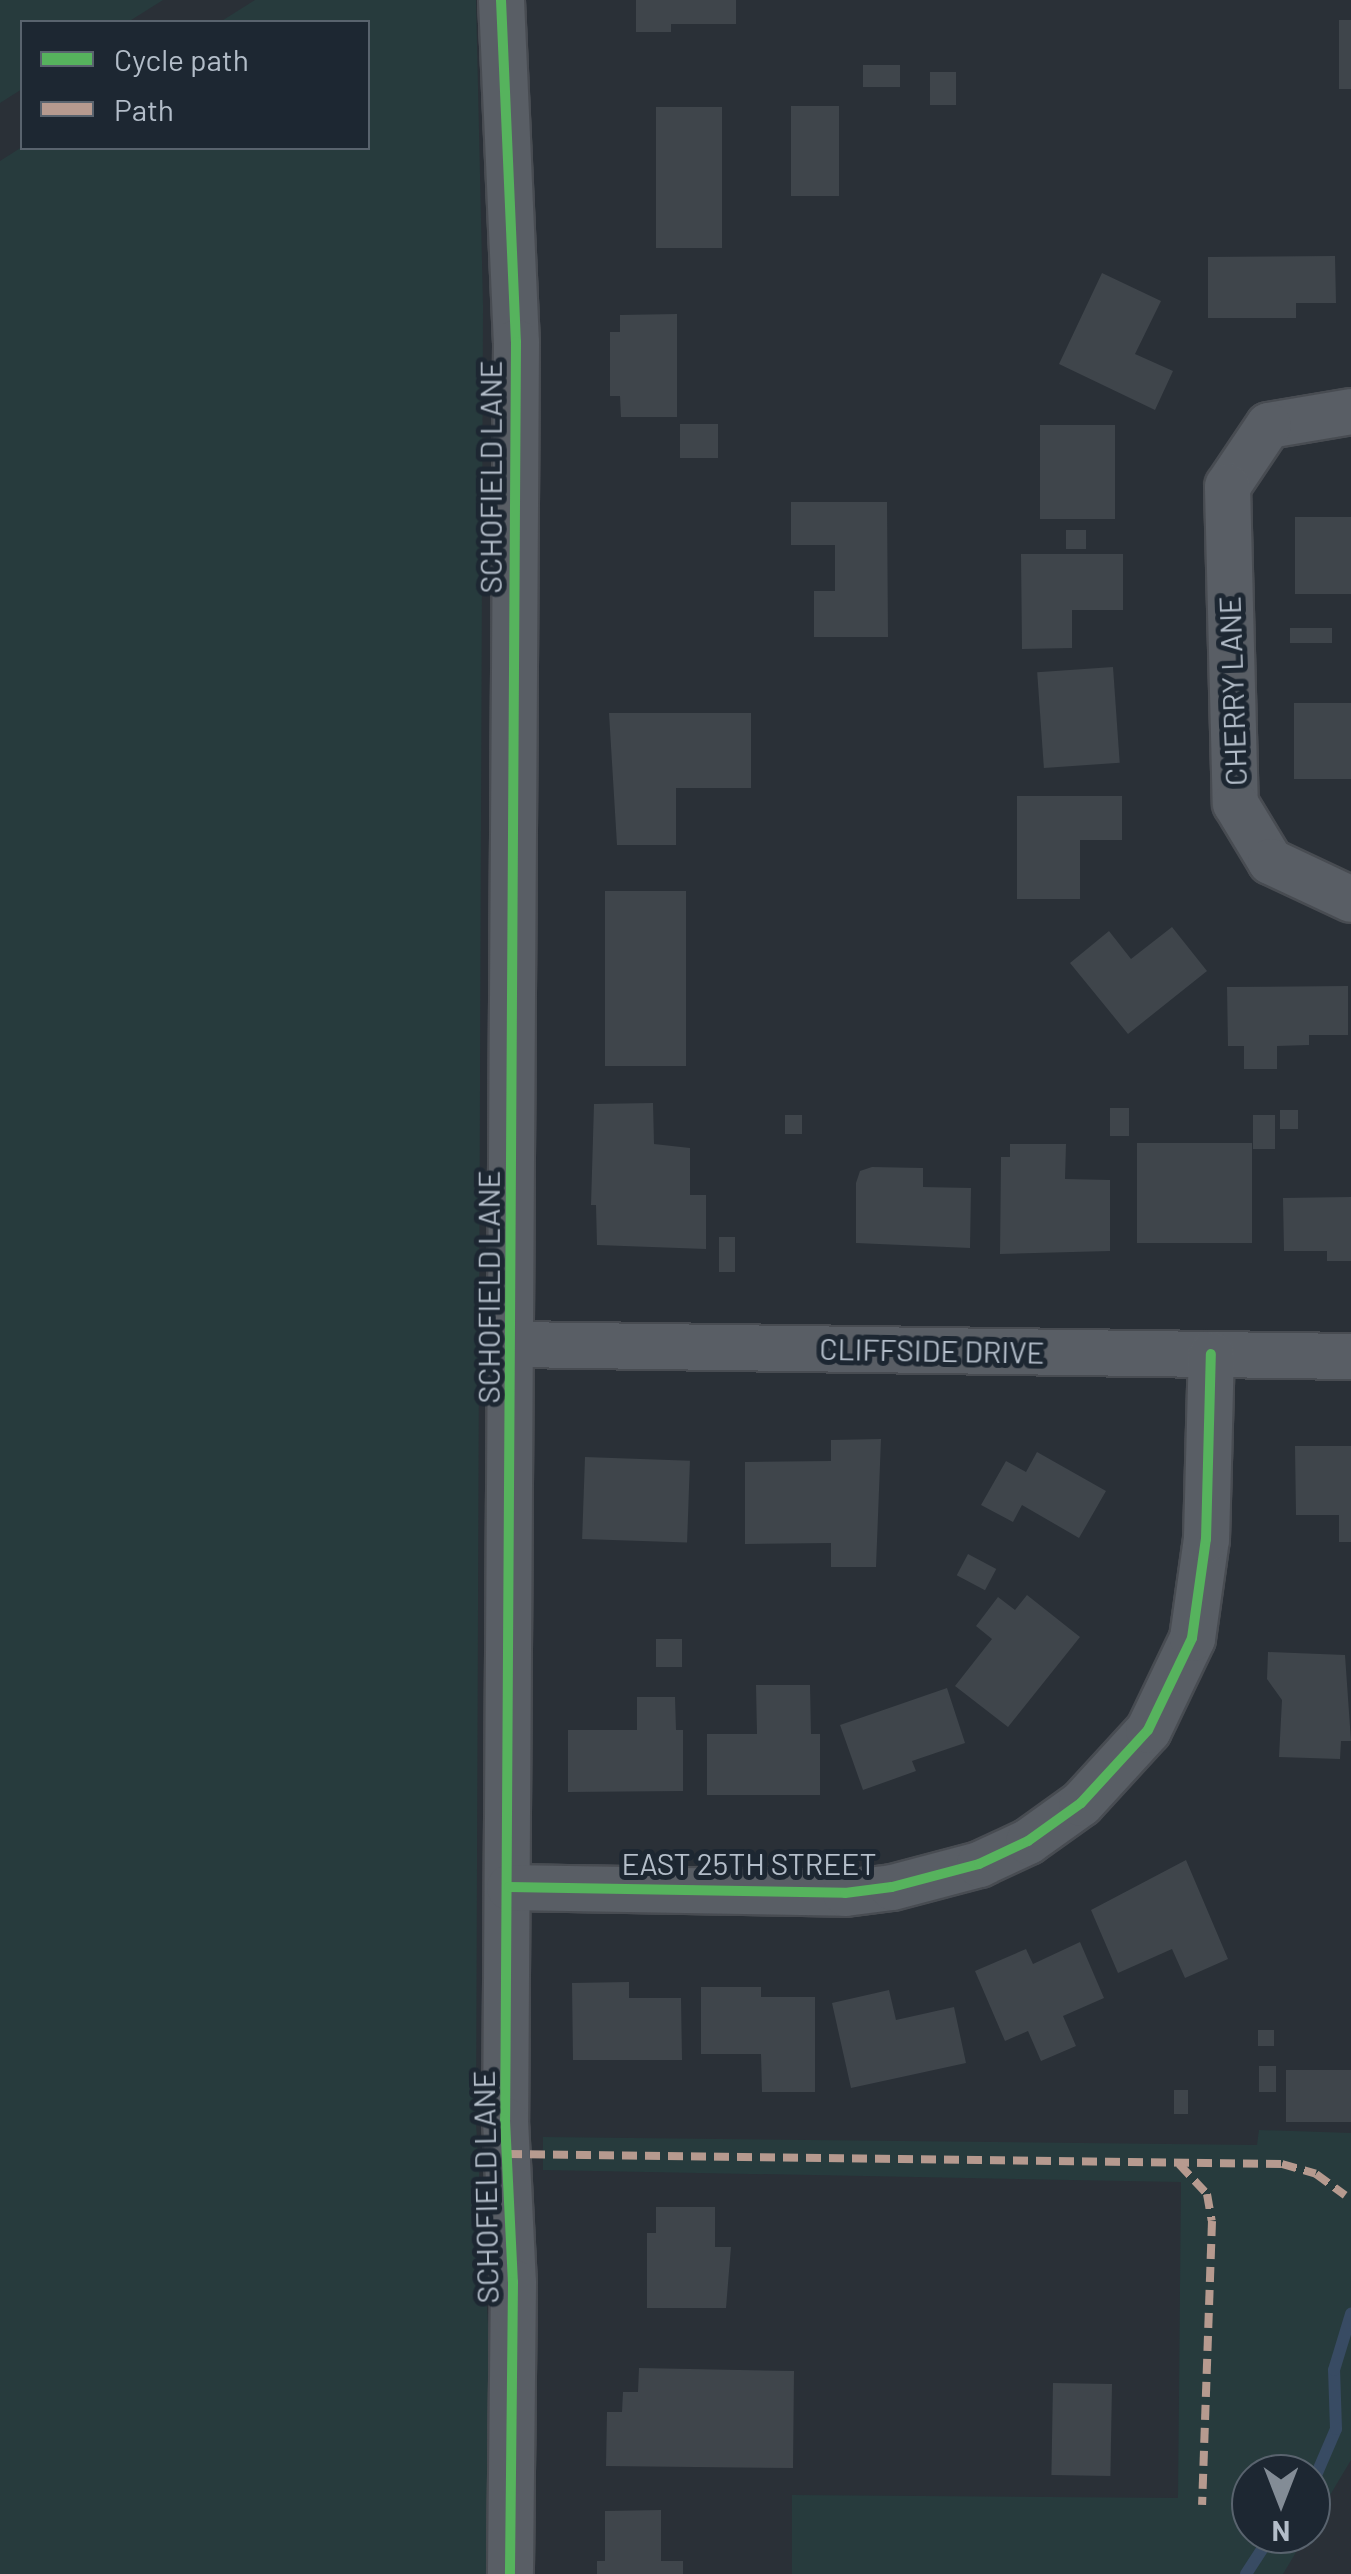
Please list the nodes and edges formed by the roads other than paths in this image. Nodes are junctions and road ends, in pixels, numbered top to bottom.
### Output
1 (501, 0) edge
2 (1351, 411) edge
3 (1348, 899) edge
4 (513, 1344) junction
5 (1211, 1354) junction
6 (1351, 1356) edge
7 (509, 1887) junction
8 (510, 2574) edge

1 - 4 street, SCHOFIELD LANE
2 - 3 street, CHERRY LANE
4 - 5 street, CLIFFSIDE DRIVE
4 - 7 street, SCHOFIELD LANE
5 - 6 street, CLIFFSIDE DRIVE
5 - 7 street, EAST 25TH STREET
7 - 8 street, SCHOFIELD LANE

